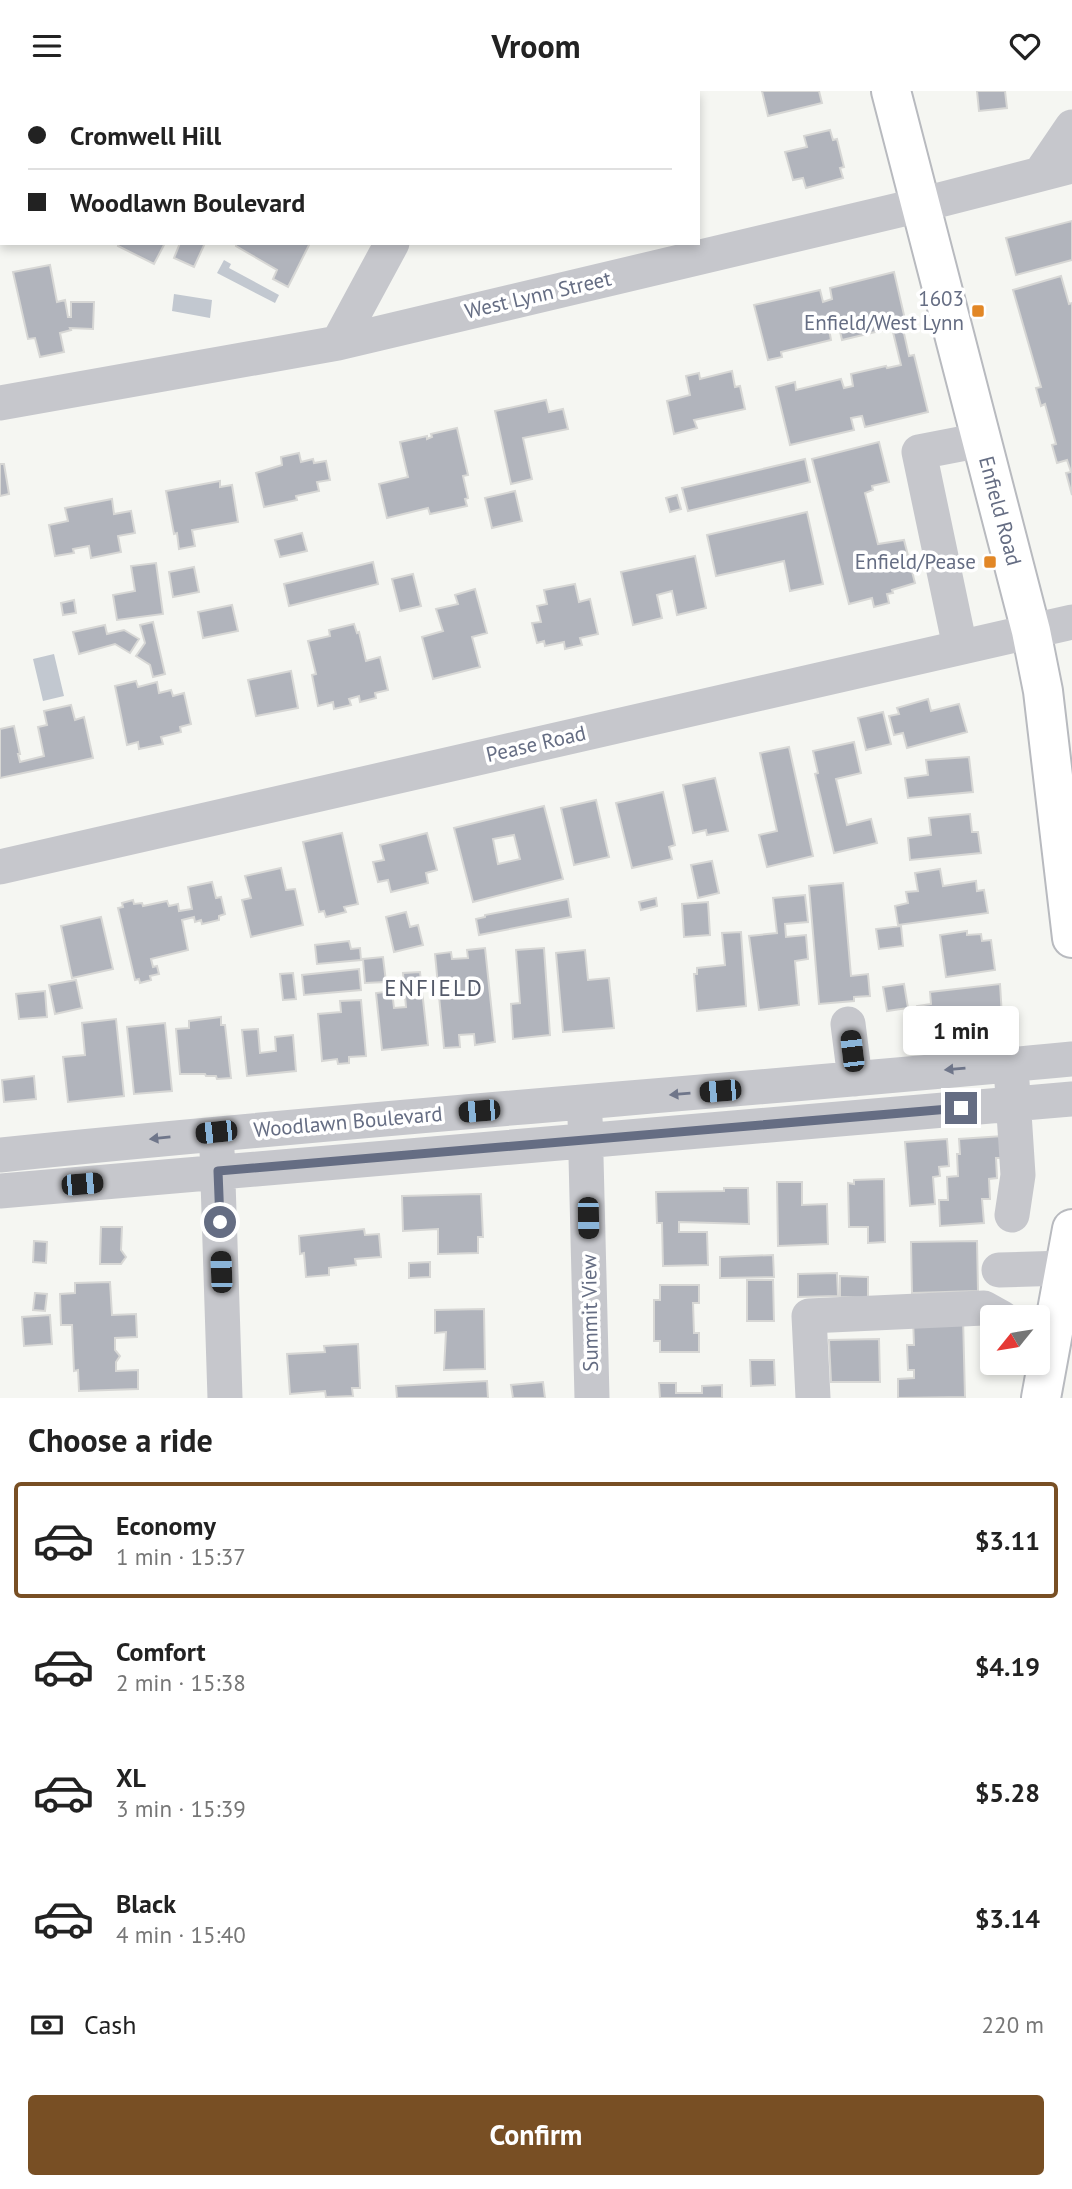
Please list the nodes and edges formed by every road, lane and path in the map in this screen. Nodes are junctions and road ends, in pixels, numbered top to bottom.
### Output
1 (891, 91) edge
2 (1072, 127) edge
3 (1056, 170) edge
4 (920, 205) junction
5 (391, 245) edge
6 (338, 343) junction
7 (0, 403) edge
8 (981, 440) junction
9 (1072, 622) edge
10 (1031, 631) junction
11 (960, 647) junction
12 (1068, 863) edge
13 (0, 867) edge
14 (1072, 938) edge
15 (848, 1024) dead end
16 (1072, 1059) edge
17 (1011, 1064) junction
18 (855, 1079) junction
19 (1072, 1098) edge
20 (584, 1103) junction
21 (1014, 1103) junction
22 (216, 1132) junction
23 (586, 1140) junction
24 (0, 1155) edge
25 (218, 1171) junction
26 (0, 1191) edge
27 (1012, 1215) dead end
28 (1072, 1229) edge
29 (1065, 1268) junction
30 (999, 1271) dead end
31 (980, 1308) edge
32 (1050, 1318) edge
33 (1042, 1375) edge
34 (225, 1398) edge
35 (592, 1398) edge
36 (813, 1398) edge
37 (1041, 1398) edge

1 - 4 main road, Enfield Road
2 - 3 street
3 - 4 street, West Lynn Street
4 - 6 street, West Lynn Street
4 - 8 main road, Enfield Road
5 - 6 street
6 - 7 street, West Lynn Street
8 - 10 main road, Enfield Road
8 - 11 street
9 - 10 street, Pease Road
10 - 11 street, Pease Road
10 - 12 main road, Enfield Road
11 - 13 street, Pease Road
12 - 14 main road, Enfield Road
15 - 18 street
16 - 17 street, Woodlawn Boulevard
17 -> 18 street, Woodlawn Boulevard
17 - 21 street
18 -> 20 street, Woodlawn Boulevard
19 - 21 street, Woodlawn Boulevard
20 - 22 street, Woodlawn Boulevard
20 - 23 street, Summit View
21 - 23 street, Woodlawn Boulevard
21 - 27 street
22 -> 24 street, Woodlawn Boulevard
22 - 25 street
23 - 25 street, Woodlawn Boulevard
23 - 35 street, Summit View
25 - 26 street, Woodlawn Boulevard
25 - 34 street
28 - 29 main road
29 - 30 street
29 - 32 main road
31 - 36 street
33 - 37 main road

